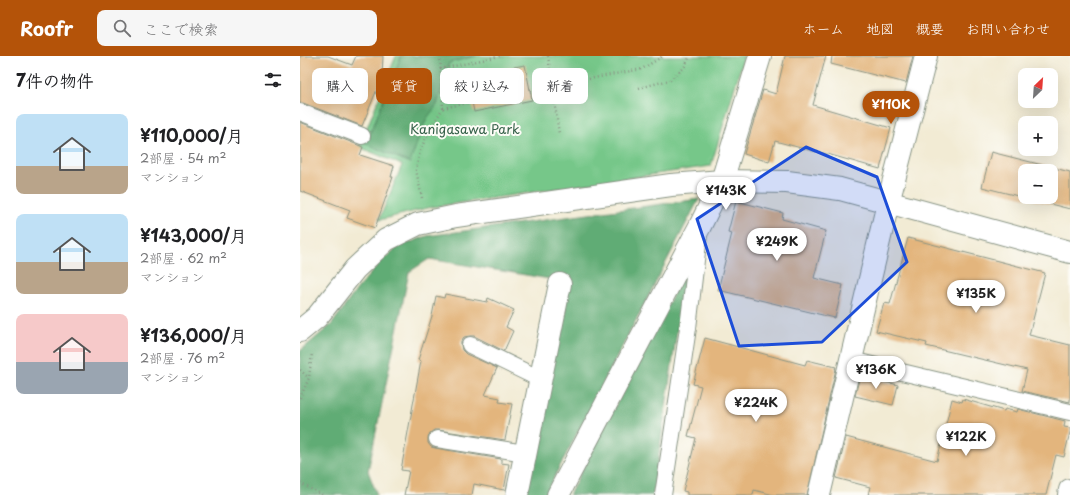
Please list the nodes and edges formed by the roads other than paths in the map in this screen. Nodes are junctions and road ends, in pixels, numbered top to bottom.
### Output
1 (760, 56) edge
2 (926, 56) edge
3 (300, 112) edge
4 (362, 136) dead end
5 (722, 181) junction
6 (888, 203) junction
7 (700, 226) junction
8 (1070, 252) edge
9 (560, 284) dead end
10 (300, 331) edge
11 (470, 345) dead end
12 (851, 360) junction
13 (540, 379) junction
14 (1070, 412) edge
15 (438, 439) dead end
16 (525, 453) junction
17 (1070, 490) edge
18 (517, 495) edge
19 (558, 495) edge
20 (664, 495) edge
21 (818, 495) edge
22 (1069, 495) edge

1 - 5 street
2 - 6 street
3 - 4 lane
5 - 6 street
5 - 7 street
5 - 10 street
6 - 8 street
6 - 12 street
7 - 19 street
7 - 20 lane
9 - 13 street
11 - 13 lane
12 - 14 lane
12 - 21 street
13 - 16 street
15 - 16 lane
16 - 18 street
17 - 22 street

